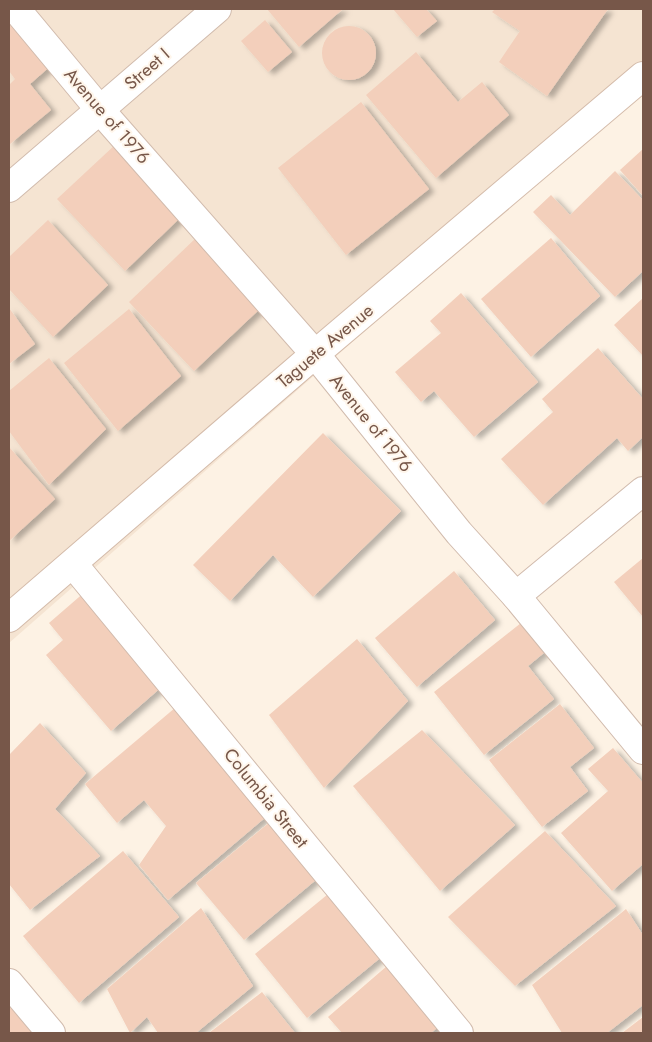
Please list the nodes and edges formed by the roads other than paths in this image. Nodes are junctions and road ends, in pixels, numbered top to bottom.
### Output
1 (16, 9) edge
2 (218, 9) edge
3 (643, 76) edge
4 (100, 110) junction
5 (9, 188) edge
6 (315, 354) junction
7 (643, 491) edge
8 (73, 564) junction
9 (516, 596) junction
10 (9, 618) edge
11 (643, 750) edge
12 (9, 983) edge
13 (51, 1033) edge
14 (459, 1033) edge

1 - 4 street, Avenue of 1976
2 - 4 street, Street I
3 - 6 street, Taguete Avenue
4 - 5 street, Street I
4 - 6 street, Avenue of 1976
6 - 8 street, Taguete Avenue
6 - 9 street, Avenue of 1976
7 - 9 street
8 - 10 street, Taguete Avenue
8 - 14 street, Columbia Street
9 - 11 street, Avenue of 1976
12 - 13 street

